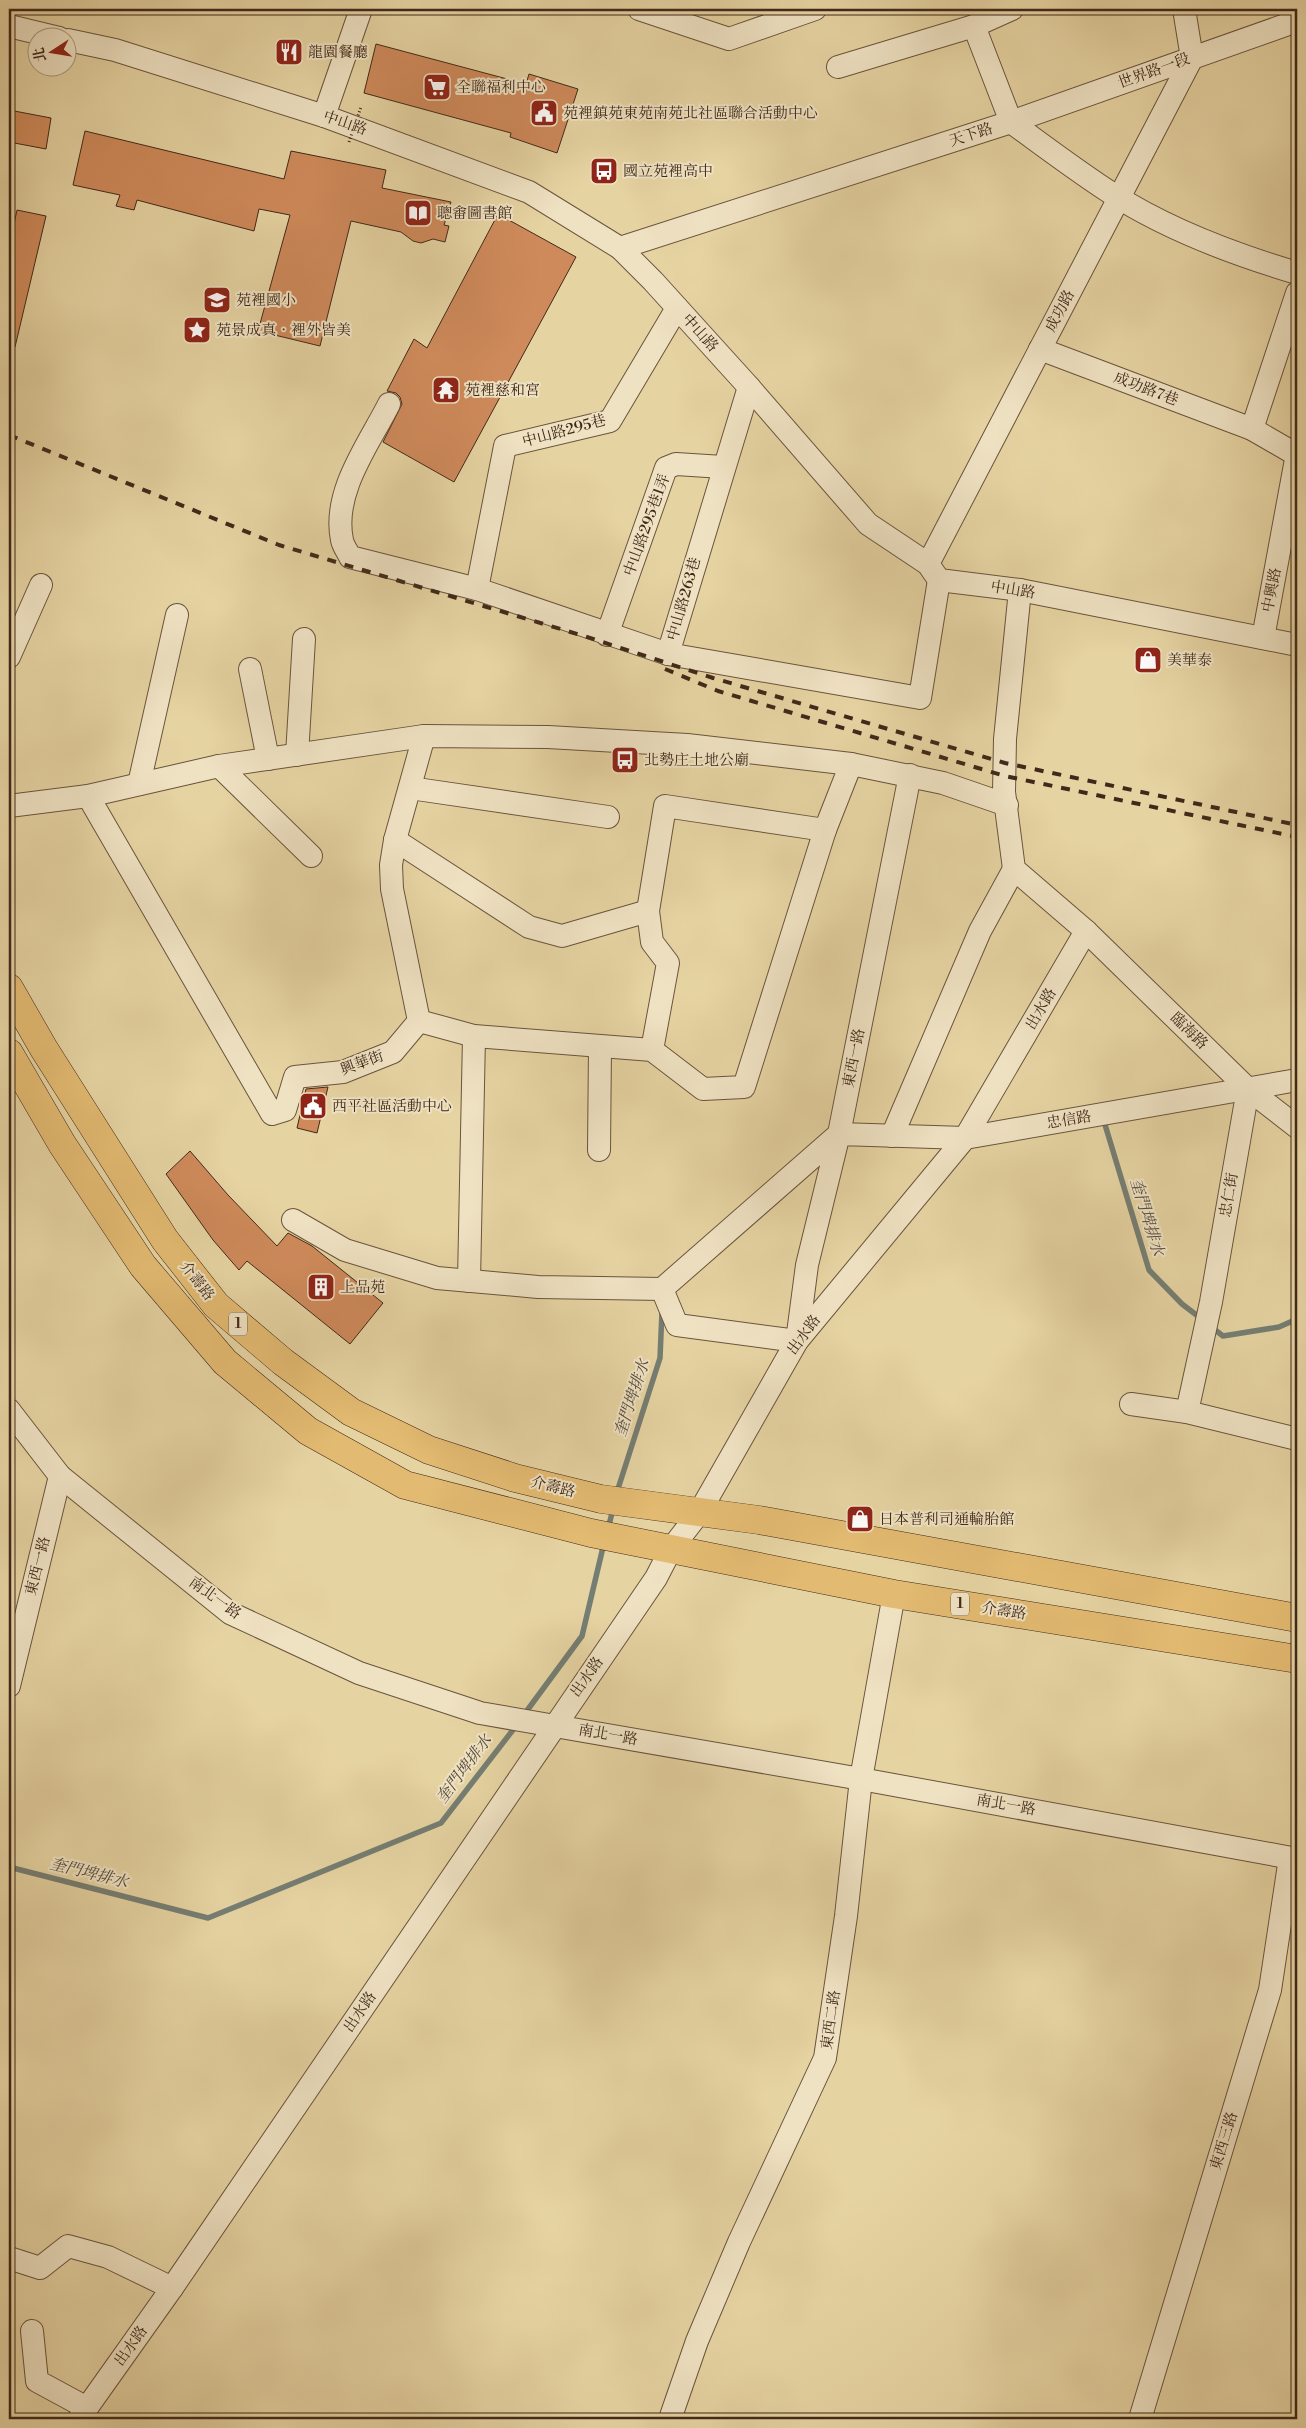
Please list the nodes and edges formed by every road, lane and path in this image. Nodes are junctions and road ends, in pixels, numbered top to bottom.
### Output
1 (361, 9) edge
2 (639, 9) edge
3 (815, 9) edge
4 (1010, 9) edge
5 (1184, 9) edge
6 (1297, 21) edge
7 (9, 26) edge
8 (974, 26) junction
9 (28, 31) edge
10 (78, 42) edge
11 (1192, 58) junction
12 (838, 67) dead end
13 (361, 107) dead end
14 (324, 116) junction
15 (1011, 122) junction
16 (349, 142) dead end
17 (1119, 198) junction
18 (620, 248) junction
19 (1297, 273) edge
20 (1297, 293) edge
21 (677, 308) junction
22 (1040, 349) junction
23 (749, 387) junction
24 (389, 404) dead end
25 (1252, 429) junction
26 (1297, 454) edge
27 (723, 467) junction
28 (934, 572) junction
29 (41, 585) dead end
30 (476, 589) junction
31 (1020, 590) junction
32 (177, 615) dead end
33 (607, 635) junction
34 (1263, 638) junction
35 (304, 639) dead end
36 (1297, 644) edge
37 (668, 654) junction
38 (9, 657) edge
39 (250, 669) dead end
40 (920, 698) joint
41 (424, 736) junction
42 (297, 755) junction
43 (268, 759) junction
44 (851, 764) junction
45 (219, 766) junction
46 (910, 775) junction
47 (139, 784) junction
48 (410, 788) junction
49 (88, 796) junction
50 (1007, 805) junction
51 (9, 806) edge
52 (608, 817) dead end
53 (825, 830) junction
54 (395, 840) junction
55 (311, 856) dead end
56 (1014, 869) junction
57 (648, 911) junction
58 (1086, 931) junction
59 (9, 988) edge
60 (419, 1021) junction
61 (474, 1036) junction
62 (600, 1047) junction
63 (652, 1050) junction
64 (9, 1053) edge
65 (1297, 1080) edge
66 (1248, 1088) junction
67 (1297, 1126) edge
68 (839, 1134) junction
69 (892, 1136) junction
70 (965, 1138) junction
71 (599, 1150) dead end
72 (293, 1220) dead end
73 (468, 1281) junction
74 (662, 1289) junction
75 (797, 1341) junction
76 (1131, 1404) dead end
77 (9, 1410) edge
78 (1186, 1412) junction
79 (1297, 1439) edge
80 (60, 1476) junction
81 (699, 1513) junction
82 (671, 1549) junction
83 (894, 1594) junction
84 (1297, 1618) edge
85 (1297, 1659) edge
86 (9, 1686) edge
87 (546, 1724) junction
88 (861, 1779) junction
89 (1294, 1858) edge
90 (9, 2258) edge
91 (172, 2288) junction
92 (32, 2331) dead end
93 (83, 2414) edge
94 (670, 2419) edge
95 (1140, 2419) edge

1 - 14 street
2 - 3 street
4 - 8 street
5 - 11 street
6 - 11 street, 世界路一段
7 - 9 street
8 - 12 street
8 - 15 street
10 - 14 street, 中山路
11 - 15 street, 世界路一段
11 - 17 street, 成功路
13 - 16 path, bridge
14 - 18 street, 中山路
15 - 17 street, 天下路
15 - 18 street, 天下路
17 - 19 street, 天下路
17 - 22 street, 成功路
18 - 21 street, 中山路
20 - 25 street
21 - 23 street, 中山路
21 - 30 street, 中山路295巷
22 - 25 street, 成功路7巷
22 - 28 street, 成功路
23 - 27 street, 中山路263巷
23 - 28 street, 中山路
24 - 30 street
25 - 26 street, 成功路7巷
26 - 34 street, 中興路
27 - 33 street, 中山路295巷1弄
27 - 37 street, 中山路263巷
28 - 31 street, 中山路
28 - 40 street, 成功路
29 - 38 street
30 - 33 street
31 - 34 street, 中山路
31 - 50 street
32 - 47 street
33 - 37 street
34 - 36 street, 中山路
35 - 42 street
37 - 40 street, 中山路263巷
39 - 43 street
41 - 42 street
41 - 44 street
41 - 48 street
42 - 43 street
43 - 45 street
44 - 46 street
44 - 53 street
45 - 47 street
45 - 55 street
46 - 50 street
46 - 68 street, 東西一路
47 - 49 street
48 - 52 street
48 - 54 street
49 - 51 street
49 - 60 street, 興華街
50 - 56 street
53 - 57 street
53 - 63 street
54 - 57 street
54 - 60 street
56 - 58 street, 臨海路
56 - 69 street
57 - 63 street
58 - 66 street, 臨海路
58 - 70 street, 出水路
59 - 81 main road, 介壽路 / 1
60 - 61 street
61 - 62 street
61 - 73 street
62 - 63 street
62 - 71 street
64 - 82 main road, 介壽路 / 1
65 - 66 street, 忠信路
66 - 67 street, 臨海路
66 - 70 street, 忠信路
66 - 78 street, 忠仁街
68 - 69 street, 忠信路
68 - 74 street
68 - 75 street, 東西一路
69 - 70 street, 忠信路
70 - 75 street, 出水路
72 - 73 street
73 - 74 street
74 - 75 street
75 - 81 street, 出水路
76 - 78 street
77 - 80 street, 南北一路
78 - 79 street
80 - 86 street, 東西一路
80 - 87 street, 南北一路
81 - 82 street, 出水路
81 - 84 main road, 1
82 - 83 main road, 介壽路 / 1
82 - 87 street, 出水路
83 - 85 main road, 介壽路 / 1
83 - 88 street, 東西二路
87 - 88 street, 南北一路
87 - 91 street, 出水路
88 - 89 street, 南北一路
88 - 94 street, 東西二路
89 - 95 street, 東西三路
90 - 91 street
91 - 93 street, 出水路
92 - 93 street

